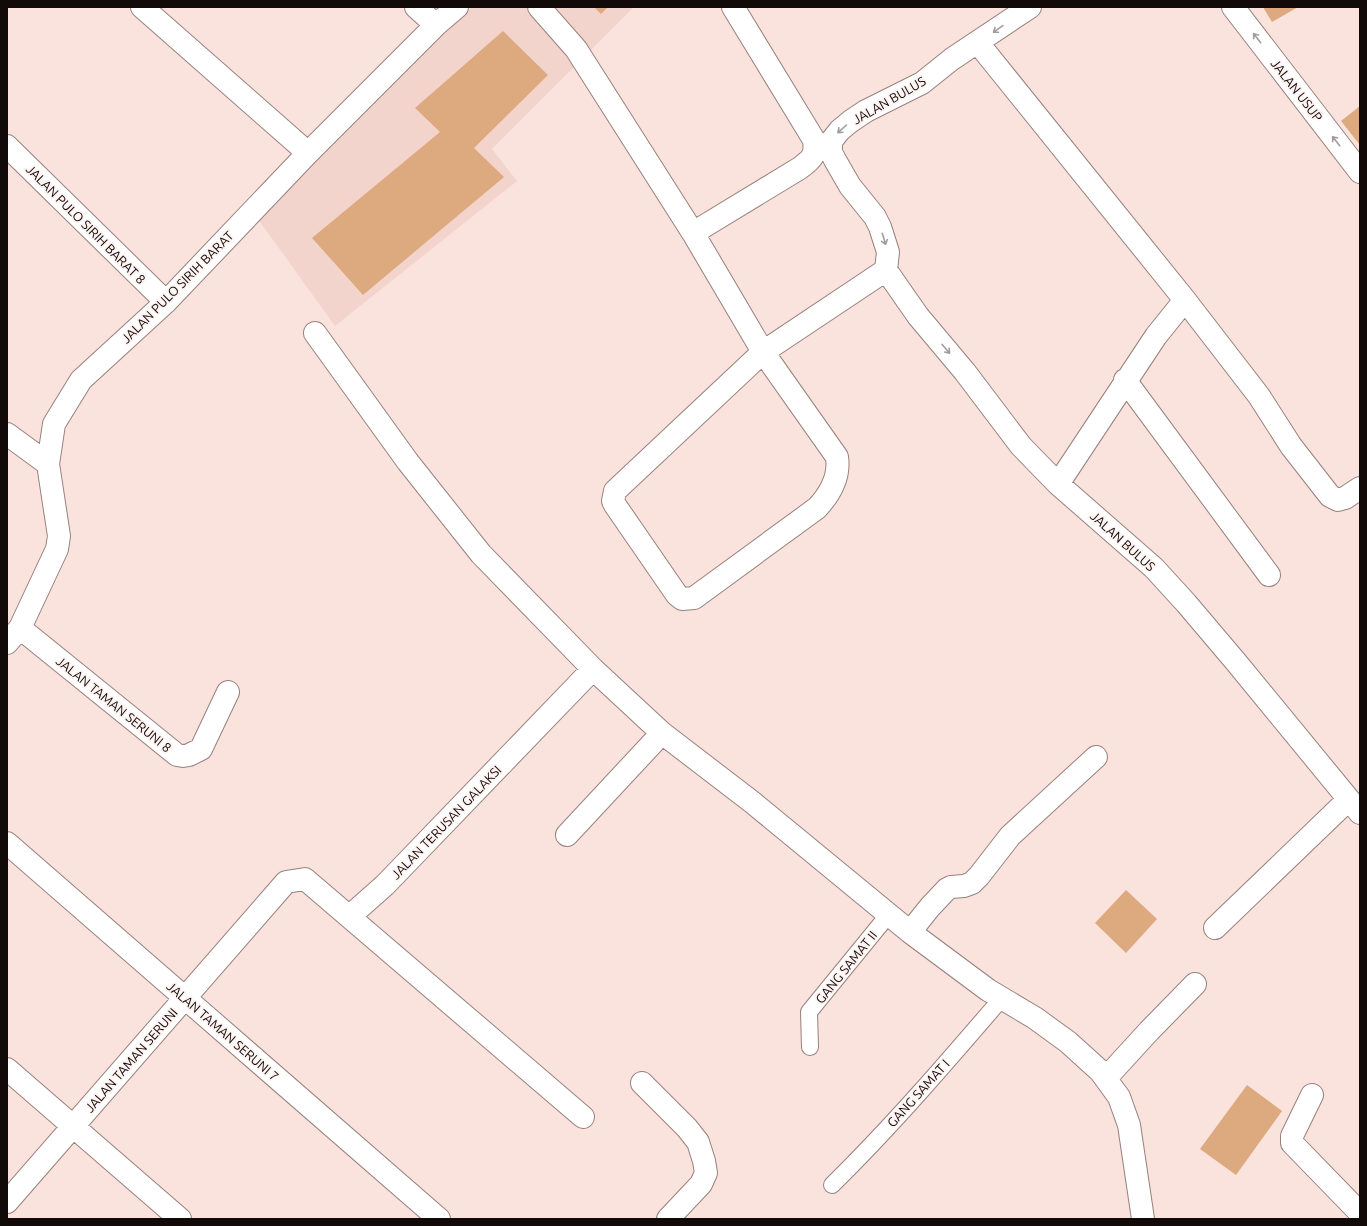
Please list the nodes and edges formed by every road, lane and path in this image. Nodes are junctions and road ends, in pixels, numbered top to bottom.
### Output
1 (142, 7) edge
2 (416, 7) edge
3 (457, 7) edge
4 (539, 7) edge
5 (732, 7) edge
6 (1030, 7) edge
7 (1233, 7) edge
8 (436, 25) junction
9 (978, 43) junction
10 (7, 146) edge
11 (308, 153) junction
12 (1360, 172) edge
13 (693, 233) junction
14 (886, 270) junction
15 (1185, 300) junction
16 (166, 302) junction
17 (315, 333) dead end
18 (763, 352) junction
19 (1125, 380) junction
20 (7, 434) edge
21 (48, 464) junction
22 (1058, 484) junction
23 (1360, 488) edge
24 (1269, 574) dead end
25 (13, 636) edge
26 (593, 669) junction
27 (228, 692) dead end
28 (662, 733) junction
29 (1096, 757) dead end
30 (1354, 806) edge
31 (567, 835) dead end
32 (7, 843) edge
33 (889, 914) junction
34 (350, 916) junction
35 (1215, 928) dead end
36 (910, 932) junction
37 (1195, 984) dead end
38 (185, 998) junction
39 (1002, 998) junction
40 (810, 1047) dead end
41 (7, 1068) edge
42 (1106, 1078) junction
43 (642, 1083) dead end
44 (1312, 1095) dead end
45 (583, 1117) dead end
46 (73, 1126) junction
47 (832, 1184) dead end
48 (7, 1202) edge
49 (1360, 1213) edge
50 (180, 1219) edge
51 (439, 1219) edge
52 (668, 1219) edge
53 (1144, 1219) edge

1 - 11 street
2 - 8 street
3 - 8 street, JALAN PULO SIRIH BARAT
4 - 13 street
5 - 13 street
6 -> 9 street, JALAN BULUS
12 -> 7 street, JALAN USUP
8 - 11 street, JALAN PULO SIRIH BARAT
9 -> 14 street, JALAN BULUS
9 - 15 street
10 - 16 street, JALAN PULO SIRIH BARAT 8
11 - 16 street, JALAN PULO SIRIH BARAT
13 - 18 street
14 - 18 street
14 -> 22 street, JALAN BULUS
15 - 19 street
15 - 23 street
16 - 21 street, JALAN PULO SIRIH BARAT
17 - 26 street
18 - 18 street
19 - 22 street
19 - 24 street
20 - 21 street
21 - 25 street, JALAN PULO SIRIH BARAT
22 - 30 street, JALAN BULUS
25 - 27 street, JALAN TAMAN SERUNI 8
26 - 28 street
26 - 34 street, JALAN TERUSAN GALAKSI
28 - 31 street
28 - 33 street
29 - 36 street
30 - 35 street
32 - 38 street, JALAN TAMAN SERUNI 7
33 - 36 street
33 - 40 lane, GANG SAMAT II
34 - 38 street, JALAN TAMAN SERUNI
34 - 45 street
36 - 39 street
37 - 42 street
38 - 46 street, JALAN TAMAN SERUNI
38 - 51 street, JALAN TAMAN SERUNI 7
39 - 42 street
39 - 47 lane, GANG SAMAT I
41 - 46 street
42 - 53 street
43 - 52 street
44 - 49 street
46 - 48 street, JALAN TAMAN SERUNI
46 - 50 street

